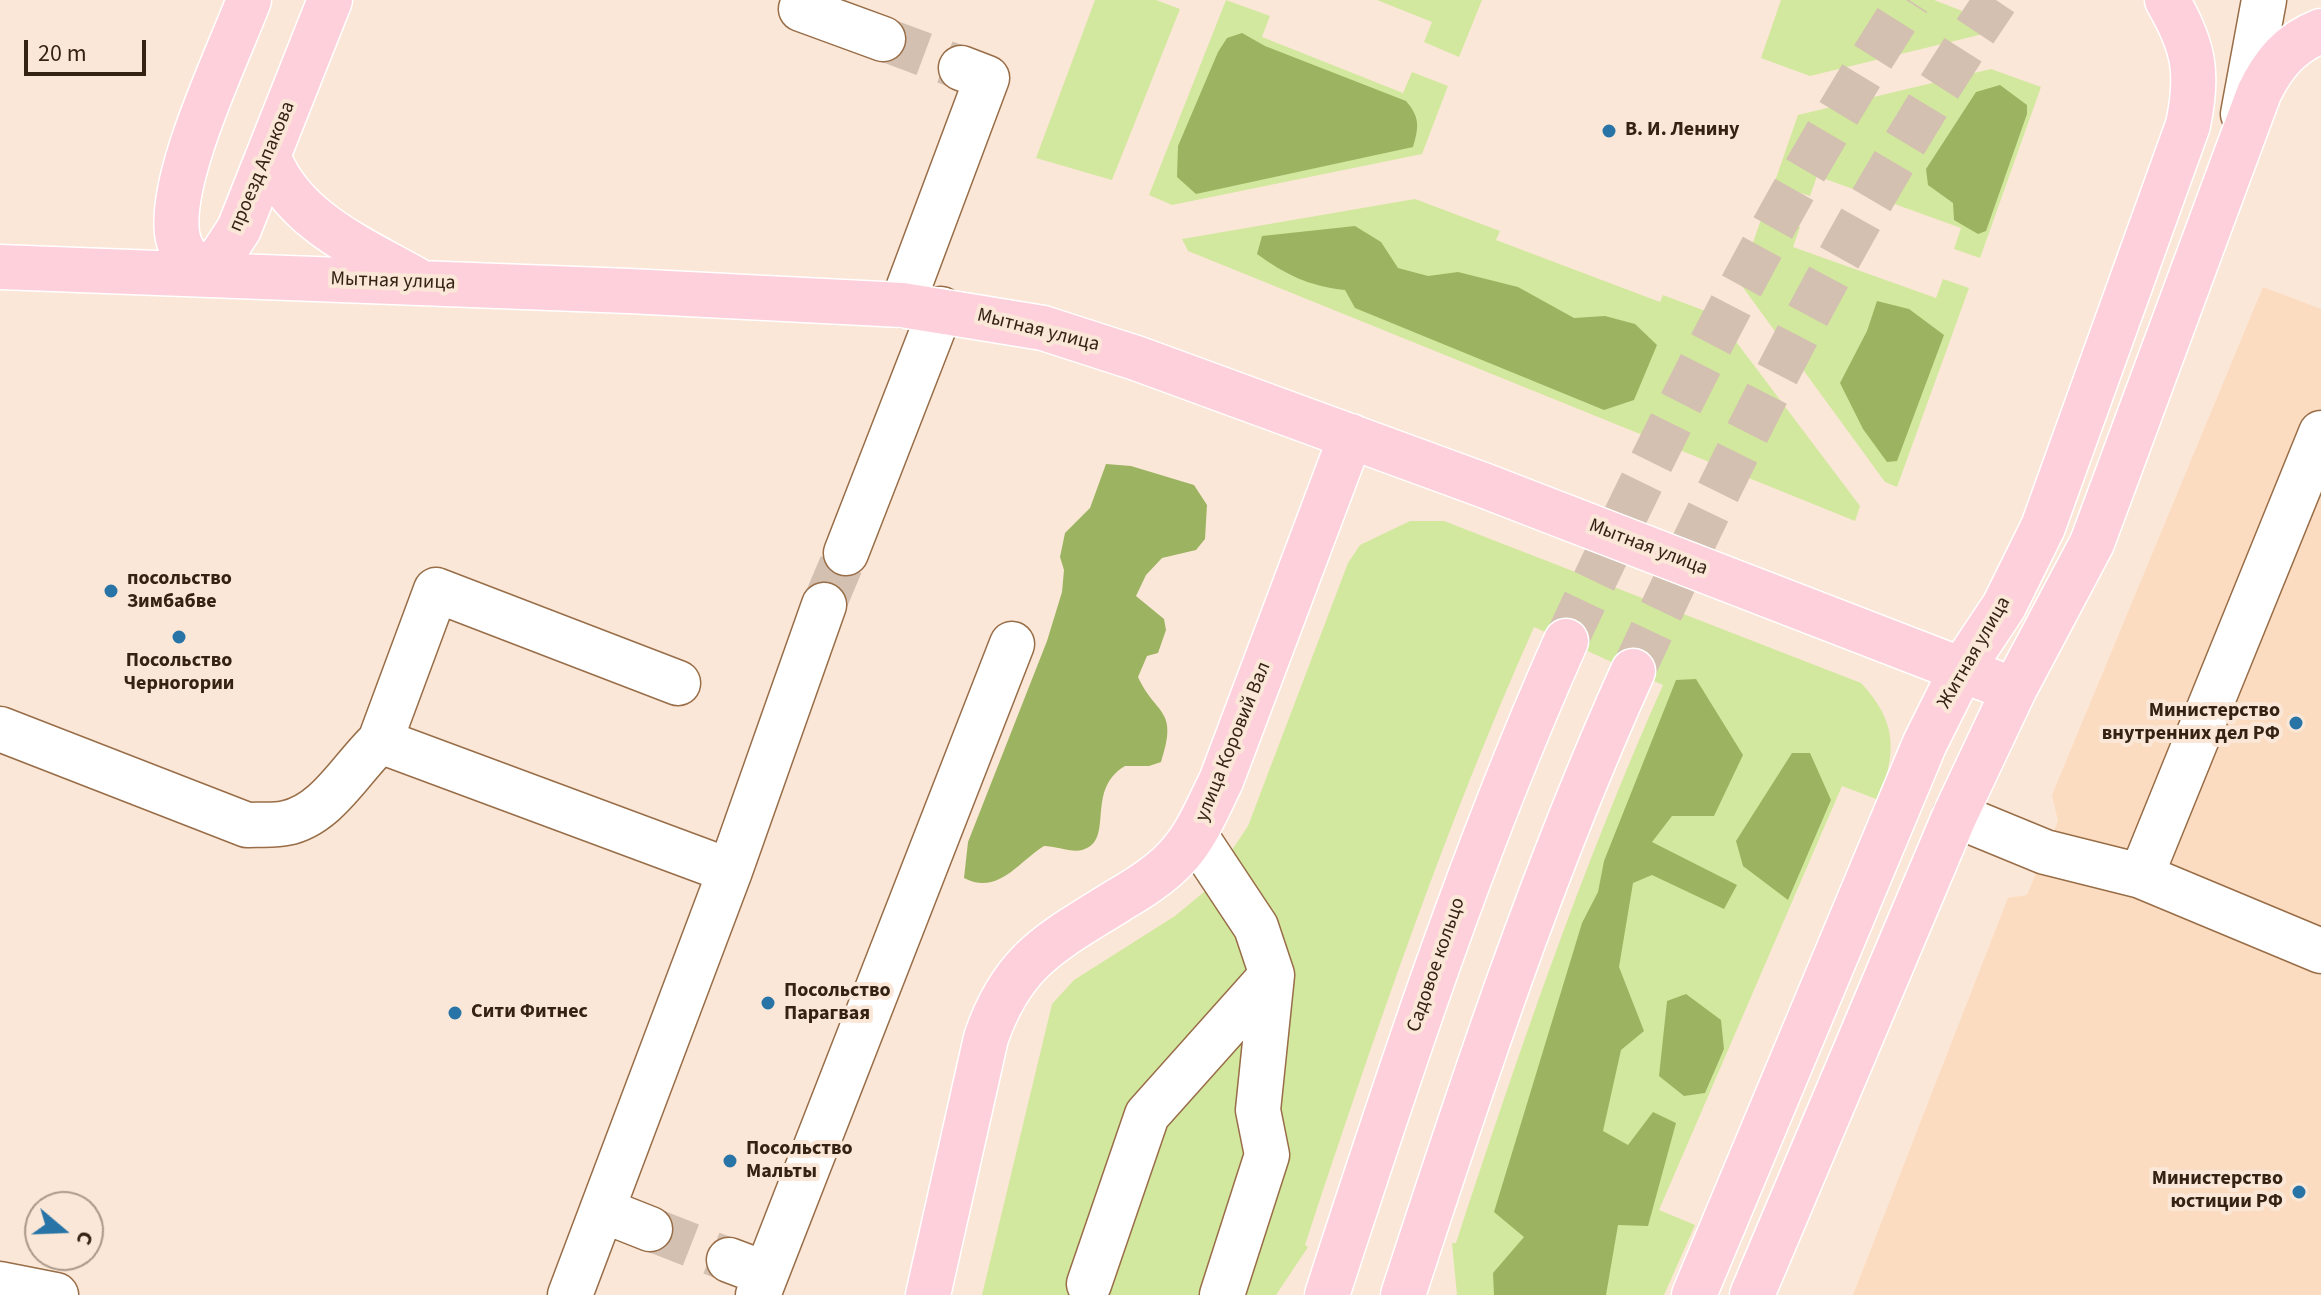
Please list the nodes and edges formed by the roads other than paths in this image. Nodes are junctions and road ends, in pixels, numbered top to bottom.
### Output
1 (249, 0) edge
2 (330, 0) edge
3 (804, 0) edge
4 (2167, 0) edge
5 (2264, 0) edge
6 (2321, 31) edge
7 (883, 39) tunnel mouth
8 (961, 68) tunnel mouth
9 (269, 158) junction
10 (2232, 164) junction
11 (0, 267) edge
12 (202, 274) junction
13 (420, 282) junction
14 (922, 307) junction
15 (2321, 433) edge
16 (1351, 436) junction
17 (846, 553) tunnel mouth
18 (824, 605) tunnel mouth
19 (1566, 641) tunnel mouth
20 (1012, 644) dead end
21 (1962, 669) junction
22 (1633, 671) tunnel mouth
23 (678, 683) dead end
24 (2014, 690) junction
25 (0, 729) edge
26 (380, 741) junction
27 (1955, 815) junction
28 (1195, 835) junction
29 (730, 871) junction
30 (2141, 876) junction
31 (2321, 951) edge
32 (1272, 975) junction
33 (602, 1210) junction
34 (1352, 1217) junction
35 (650, 1229) tunnel mouth
36 (1422, 1236) junction
37 (759, 1282) edge
38 (0, 1284) edge
39 (933, 1284) edge
40 (1089, 1284) dead end
41 (56, 1295) edge
42 (570, 1295) edge
43 (1222, 1295) edge
44 (1312, 1295) edge
45 (1327, 1295) edge
46 (1403, 1295) edge
47 (1419, 1295) edge
48 (1694, 1295) edge
49 (1752, 1295) edge

1 - 12 main road
2 - 9 main road, проезд Апакова
3 - 7 street
4 - 21 main road, Житная улица
5 - 10 street
6 - 10 main road
8 - 14 street
9 - 12 main road, проезд Апакова
9 - 13 main road
10 - 24 main road
11 - 12 main road, Мытная улица
12 - 13 main road, Мытная улица
13 - 14 main road, Мытная улица
14 - 16 main road, Мытная улица
14 - 17 street
15 - 30 street
16 - 21 main road, Мытная улица
16 - 28 main road, улица Коровий Вал
18 - 29 street
19 - 34 main road, Садовое кольцо
20 - 37 street
21 - 24 main road, Мытная улица
21 - 48 main road, Житная улица
22 - 36 main road
23 - 26 street
24 - 27 main road
25 - 26 street
26 - 29 street
27 - 30 street
27 - 49 main road
28 - 32 street
28 - 39 main road, улица Коровий Вал
29 - 33 street
30 - 31 street
32 - 40 street
32 - 43 street
33 - 35 street
33 - 42 street
34 - 44 main road
34 - 45 main road, Садовое кольцо
36 - 46 main road
36 - 47 main road
38 - 41 street

